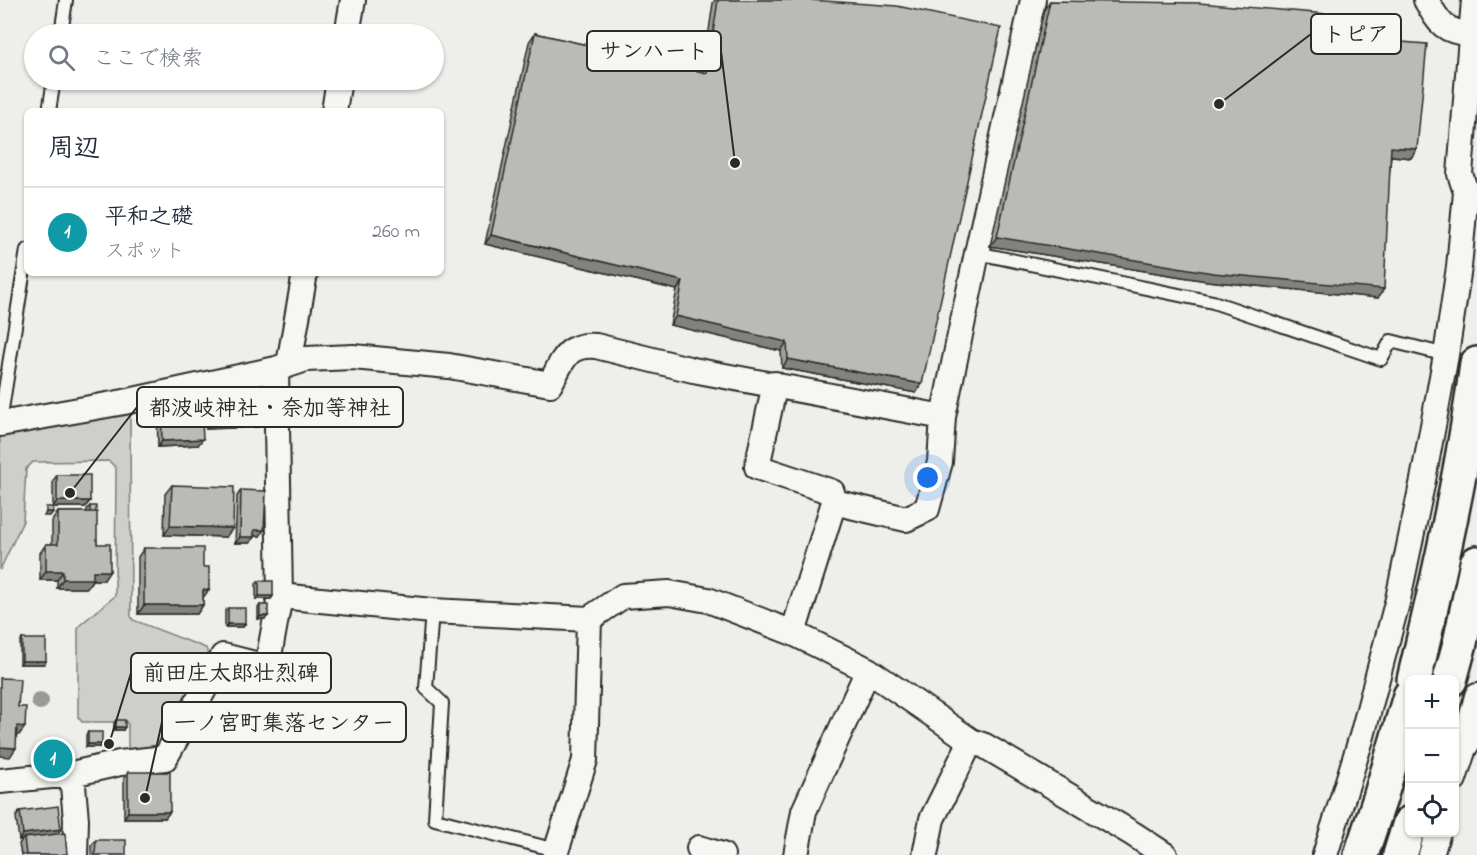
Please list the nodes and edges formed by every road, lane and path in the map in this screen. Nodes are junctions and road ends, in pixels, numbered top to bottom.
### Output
1 (66, 0) edge
2 (354, 0) edge
3 (1033, 0) edge
4 (1426, 0) edge
5 (1474, 0) edge
6 (62, 24) edge
7 (349, 24) edge
8 (1472, 34) junction
9 (52, 90) edge
10 (337, 90) edge
11 (49, 108) edge
12 (334, 108) edge
13 (1471, 193) edge
14 (977, 253) junction
15 (24, 269) edge
16 (304, 276) edge
17 (1446, 355) junction
18 (1477, 364) edge
19 (282, 367) junction
20 (775, 384) junction
21 (943, 417) junction
22 (0, 423) edge
23 (834, 502) junction
24 (1477, 563) edge
25 (280, 596) junction
26 (432, 611) junction
27 (589, 619) junction
28 (793, 633) junction
29 (868, 670) junction
30 (1415, 675) edge
31 (1451, 675) edge
32 (1477, 696) edge
33 (1405, 713) edge
34 (1471, 739) edge
35 (971, 741) junction
36 (1459, 768) edge
37 (72, 774) junction
38 (0, 781) edge
39 (1406, 837) edge
40 (1436, 837) edge
41 (699, 848) dead end
42 (556, 852) edge
43 (1162, 854) edge
44 (75, 855) edge
45 (722, 855) edge
46 (796, 855) edge
47 (925, 855) edge
48 (1324, 855) edge
49 (1361, 855) edge
50 (1400, 855) edge
51 (1431, 855) edge

1 - 6 lane
2 - 7 street
3 - 14 street
4 - 8 street
5 - 8 street
8 - 13 street
9 - 11 lane
10 - 12 street
13 - 17 street
14 - 17 lane
14 - 21 street
15 - 22 lane
16 - 19 street
17 - 48 street
18 - 30 highway
19 - 20 street
19 - 22 street
19 - 25 street
20 - 21 street
20 - 23 street
21 - 23 street
23 - 28 street
24 - 31 highway
25 - 26 street
25 - 37 street
26 - 27 street
26 - 42 lane
27 - 28 street
27 - 42 street
28 - 29 street
29 - 35 street
29 - 46 street
32 - 34 street
33 - 49 highway
34 - 36 street
35 - 43 street
35 - 47 street
37 - 38 street
37 - 44 street
39 - 50 highway
40 - 51 street
41 - 45 street

